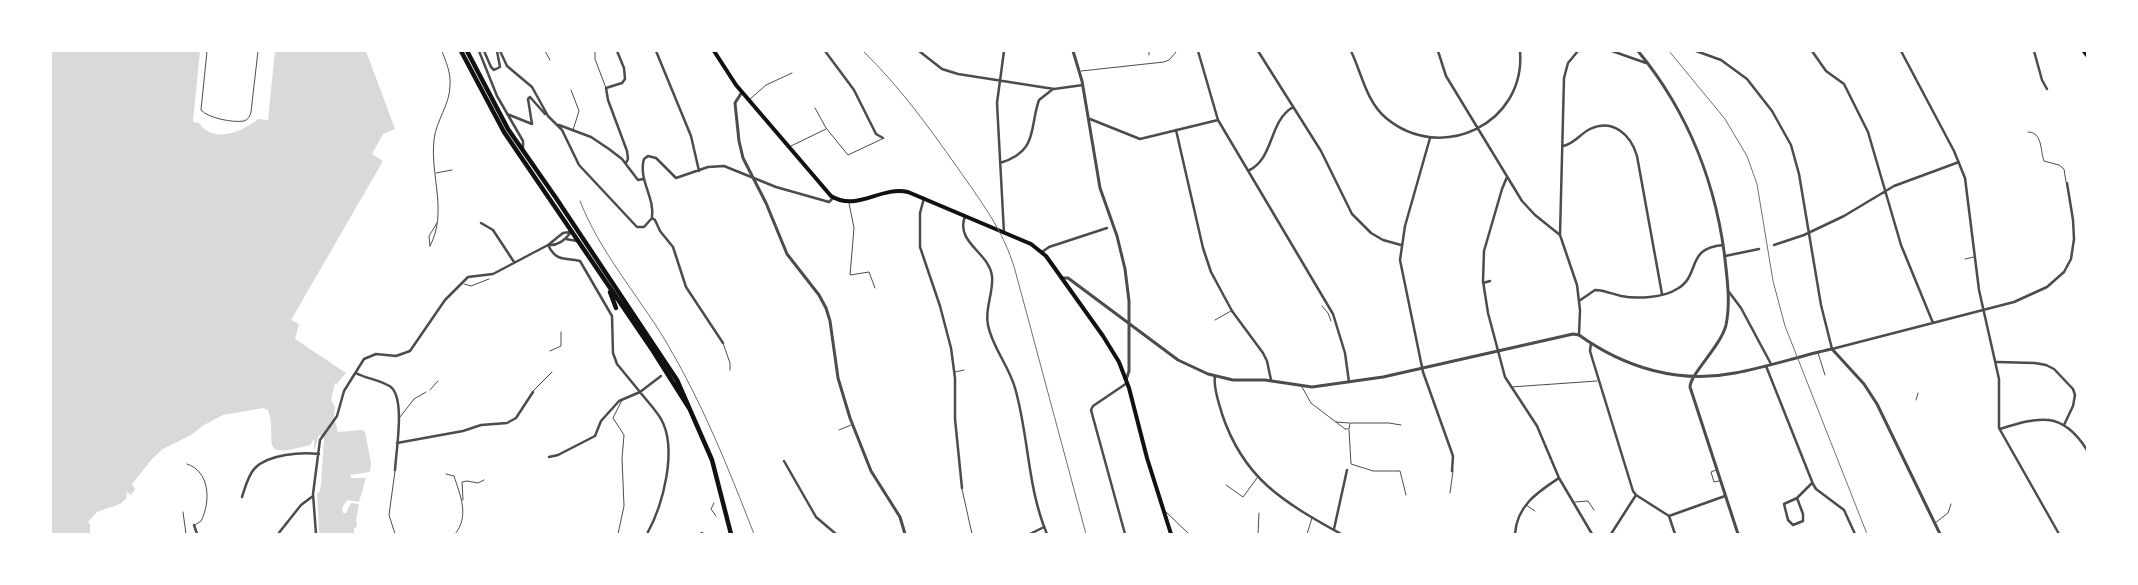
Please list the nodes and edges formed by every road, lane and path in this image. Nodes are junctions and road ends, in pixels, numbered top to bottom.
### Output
1 (207, 51) edge
2 (258, 51) edge
3 (442, 51) edge
4 (461, 51) edge
5 (467, 51) edge
6 (479, 51) edge
7 (484, 51) edge
8 (499, 51) edge
9 (545, 51) edge
10 (595, 51) edge
11 (617, 51) edge
12 (656, 51) edge
13 (714, 51) edge
14 (825, 51) edge
15 (919, 51) edge
16 (1004, 51) edge
17 (1073, 51) edge
18 (1149, 51) edge
19 (1177, 51) edge
20 (1198, 51) edge
21 (1258, 51) edge
22 (1351, 51) edge
23 (1438, 51) edge
24 (1520, 51) edge
25 (1578, 51) edge
26 (1612, 51) edge
27 (1638, 51) edge
28 (1696, 51) edge
29 (1812, 51) edge
30 (1901, 51) edge
31 (2034, 51) edge
32 (2084, 51) edge
33 (1149, 55) dead end
34 (2087, 55) edge
35 (550, 60) dead end
36 (1648, 63) junction
37 (1080, 71) junction
38 (792, 73) dead end
39 (998, 81) junction
40 (1083, 85) junction
41 (606, 88) junction
42 (1054, 89) junction
43 (2047, 89) dead end
44 (571, 90) dead end
45 (742, 92) junction
46 (748, 100) junction
47 (1293, 107) junction
48 (815, 108) dead end
49 (506, 113) junction
50 (548, 116) junction
51 (1090, 118) junction
52 (1218, 120) junction
53 (557, 124) junction
54 (826, 128) junction
55 (1477, 128) junction
56 (1176, 130) junction
57 (573, 131) junction
58 (2028, 132) dead end
59 (883, 138) joint
60 (1430, 138) junction
61 (1564, 146) junction
62 (788, 148) junction
63 (523, 151) junction
64 (1959, 162) junction
65 (626, 163) junction
66 (1000, 163) junction
67 (452, 170) dead end
68 (699, 171) junction
69 (1248, 171) junction
70 (435, 173) junction
71 (1507, 177) junction
72 (643, 179) junction
73 (755, 180) junction
74 (2067, 183) joint
75 (1885, 190) junction
76 (551, 193) junction
77 (834, 198) junction
78 (924, 198) junction
79 (849, 202) junction
80 (556, 209) junction
81 (965, 216) junction
82 (652, 218) junction
83 (437, 222) junction
84 (481, 223) dead end
85 (1107, 228) dead end
86 (571, 232) junction
87 (1004, 233) junction
88 (1809, 233) junction
89 (1560, 235) junction
90 (566, 239) junction
91 (577, 241) junction
92 (548, 245) junction
93 (1401, 245) junction
94 (1724, 245) junction
95 (1774, 245) dead end
96 (589, 246) junction
97 (1760, 249) dead end
98 (1042, 252) junction
99 (1725, 256) junction
100 (1975, 256) junction
101 (1965, 259) dead end
102 (514, 262) junction
103 (1061, 278) junction
104 (489, 279) dead end
105 (1490, 281) dead end
106 (463, 283) junction
107 (1483, 283) junction
108 (610, 288) junction
109 (875, 288) dead end
110 (1728, 291) junction
111 (1662, 294) junction
112 (1579, 300) junction
113 (1322, 306) dead end
114 (616, 308) dead end
115 (1983, 309) junction
116 (1232, 311) junction
117 (1215, 320) dead end
118 (1331, 321) dead end
119 (1129, 322) junction
120 (1932, 323) junction
121 (561, 332) dead end
122 (1579, 335) junction
123 (722, 342) joint
124 (1591, 342) junction
125 (1832, 349) junction
126 (550, 351) dead end
127 (1498, 351) junction
128 (1818, 352) junction
129 (1996, 362) junction
130 (1771, 364) junction
131 (1766, 366) junction
132 (659, 369) dead end
133 (1423, 369) junction
134 (730, 370) dead end
135 (964, 370) dead end
136 (552, 372) dead end
137 (954, 372) junction
138 (356, 373) junction
139 (1825, 375) dead end
140 (661, 376) dead end
141 (669, 376) junction
142 (1215, 376) junction
143 (1693, 376) junction
144 (1270, 380) junction
145 (438, 381) dead end
146 (1126, 381) junction
147 (1599, 381) junction
148 (1349, 382) junction
149 (1302, 386) junction
150 (1511, 387) junction
151 (430, 390) dead end
152 (426, 392) dead end
153 (533, 392) joint
154 (640, 392) junction
155 (1918, 393) dead end
156 (622, 399) junction
157 (1916, 400) dead end
158 (693, 413) junction
159 (399, 418) junction
160 (1335, 422) junction
161 (1350, 423) junction
162 (852, 425) junction
163 (1401, 425) dead end
164 (2064, 425) junction
165 (1349, 429) junction
166 (2000, 429) junction
167 (839, 430) dead end
168 (397, 443) junction
169 (2087, 450) edge
170 (319, 454) junction
171 (549, 457) dead end
172 (784, 461) dead end
173 (187, 464) dead end
174 (1716, 469) junction
175 (395, 470) joint
176 (1347, 470) dead end
177 (1452, 471) joint
178 (446, 474) dead end
179 (1258, 477) junction
180 (1560, 478) junction
181 (484, 480) dead end
182 (1720, 481) junction
183 (1812, 483) junction
184 (1226, 484) dead end
185 (962, 488) joint
186 (1450, 493) dead end
187 (1406, 495) dead end
188 (1636, 495) junction
189 (313, 496) junction
190 (1725, 496) junction
191 (242, 497) joint
192 (1797, 498) junction
193 (462, 500) junction
194 (240, 502) dead end
195 (1575, 502) junction
196 (714, 503) dead end
197 (1950, 504) dead end
198 (1525, 505) junction
199 (1594, 510) dead end
200 (1163, 511) junction
201 (1535, 511) dead end
202 (184, 512) dead end
203 (1260, 513) dead end
204 (716, 516) dead end
205 (1669, 516) junction
206 (1312, 517) junction
207 (1935, 523) junction
208 (194, 525) joint
209 (1044, 527) junction
210 (1334, 530) junction
211 (186, 534) edge
212 (197, 534) edge
213 (278, 534) edge
214 (316, 534) edge
215 (394, 534) edge
216 (455, 534) edge
217 (618, 534) edge
218 (647, 534) edge
219 (732, 534) edge
220 (836, 534) edge
221 (905, 534) edge
222 (972, 534) edge
223 (1030, 534) edge
224 (1047, 534) edge
225 (1125, 534) edge
226 (1171, 534) edge
227 (1189, 534) edge
228 (1258, 534) edge
229 (1307, 534) edge
230 (1341, 534) edge
231 (1515, 534) edge
232 (1592, 534) edge
233 (1611, 534) edge
234 (1675, 534) edge
235 (1738, 534) edge
236 (1855, 534) edge
237 (1940, 534) edge
238 (2060, 534) edge

1 - 2 lane
3 - 70 lane
4 - 80 highway
5 - 63 highway
6 - 49 street
7 - 8 street
8 - 50 street
9 - 35 lane
10 - 41 lane
11 - 41 street
12 - 68 street
13 - 45 main road
14 - 59 street
15 - 39 street
16 - 39 street
17 - 37 street
18 - 33 lane
19 - 37 lane
20 - 52 street
21 - 47 street
22 - 60 street
23 - 55 street
24 - 55 street
25 - 61 street
26 - 36 street
27 - 36 street
28 - 88 street
29 - 75 street
30 - 64 street
31 - 43 street
32 - 34 highway
36 - 94 street
37 - 40 street
38 - 46 lane
39 - 42 street
39 - 66 street
40 - 42 street
40 - 51 street
41 - 65 street
42 - 66 street
44 - 57 lane
45 - 46 main road
45 - 73 street
46 - 62 main road
47 - 69 street
47 - 93 street
48 - 54 lane
49 - 50 street
49 - 63 street
50 - 53 street
51 - 56 street
51 - 119 street
52 - 56 street
52 - 69 street
53 - 57 street
53 - 82 street
54 - 59 lane
54 - 62 lane
55 - 60 street
55 - 71 street
56 - 116 street
57 - 65 street
58 - 74 lane
60 - 93 street
61 - 89 street
61 - 111 street
62 - 77 main road
63 - 76 highway
64 - 75 street
64 - 100 street
65 - 72 street
66 - 87 street
67 - 70 lane
68 - 72 street
68 - 73 street
69 - 148 street
70 - 83 lane
71 - 89 street
71 - 107 street
72 - 82 street
73 - 77 street
73 - 162 street
74 - 115 street
75 - 88 street
75 - 120 street
76 - 80 highway
76 - 96 highway
77 - 79 main road
78 - 79 main road
78 - 81 main road
78 - 137 street
79 - 109 lane
80 - 86 highway
81 - 87 main road
81 - 209 street
82 - 123 street
83 - 83 lane
84 - 102 street
85 - 98 street
86 - 90 street
86 - 91 highway
86 - 92 street
86 - 96 highway
87 - 98 main road
88 - 95 street
88 - 125 street
89 - 112 street
90 - 91 street
90 - 92 street
91 - 108 highway
92 - 102 street
92 - 154 street
93 - 133 street
94 - 99 street
94 - 111 street
96 - 158 highway
97 - 99 street
98 - 103 main road
99 - 110 street
100 - 101 lane
100 - 115 street
102 - 106 street
103 - 119 street
103 - 146 main road
104 - 106 lane
105 - 107 street
106 - 138 street
107 - 127 street
108 - 114 highway
108 - 141 highway
110 - 130 street
110 - 143 street
111 - 112 street
112 - 122 street
113 - 118 lane
115 - 120 street
115 - 129 street
116 - 117 lane
116 - 144 street
119 - 142 street
119 - 146 street
120 - 125 street
121 - 126 lane
122 - 124 street
122 - 127 street
123 - 134 lane
124 - 143 street
124 - 147 street
125 - 128 street
125 - 207 street
127 - 133 street
127 - 150 street
128 - 130 street
128 - 139 lane
129 - 164 street
129 - 166 street
130 - 131 street
131 - 143 street
131 - 183 street
132 - 141 highway
133 - 148 street
133 - 177 street
135 - 137 lane
136 - 153 lane
137 - 185 street
138 - 159 street
138 - 170 street
140 - 154 street
141 - 158 highway
142 - 144 street
142 - 179 street
143 - 174 street
144 - 149 street
145 - 151 lane
146 - 200 main road
146 - 225 street
147 - 150 lane
147 - 188 street
148 - 149 street
149 - 160 lane
150 - 180 street
152 - 159 lane
153 - 168 street
154 - 156 street
154 - 218 street
155 - 157 lane
156 - 171 street
156 - 217 lane
158 - 219 highway
159 - 168 street
160 - 161 lane
160 - 165 lane
161 - 163 lane
161 - 165 lane
162 - 167 lane
162 - 221 street
164 - 166 street
164 - 169 street
165 - 187 lane
166 - 238 street
168 - 175 street
170 - 189 street
170 - 191 street
172 - 220 street
173 - 208 lane
174 - 182 street
174 - 182 lane
175 - 215 lane
176 - 210 street
177 - 186 lane
178 - 193 lane
179 - 184 lane
179 - 206 street
180 - 195 street
180 - 198 street
181 - 193 lane
182 - 190 street
183 - 192 street
183 - 236 street
185 - 222 lane
188 - 205 street
188 - 233 street
189 - 213 street
189 - 214 street
190 - 205 street
190 - 235 street
191 - 194 lane
192 - 192 street
193 - 216 lane
195 - 199 lane
195 - 232 street
196 - 204 lane
197 - 207 lane
198 - 201 lane
198 - 231 street
200 - 226 main road
200 - 227 lane
202 - 211 lane
203 - 228 lane
205 - 234 street
206 - 210 street
206 - 229 lane
207 - 237 street
208 - 212 street
209 - 223 street
209 - 224 street
210 - 230 street

